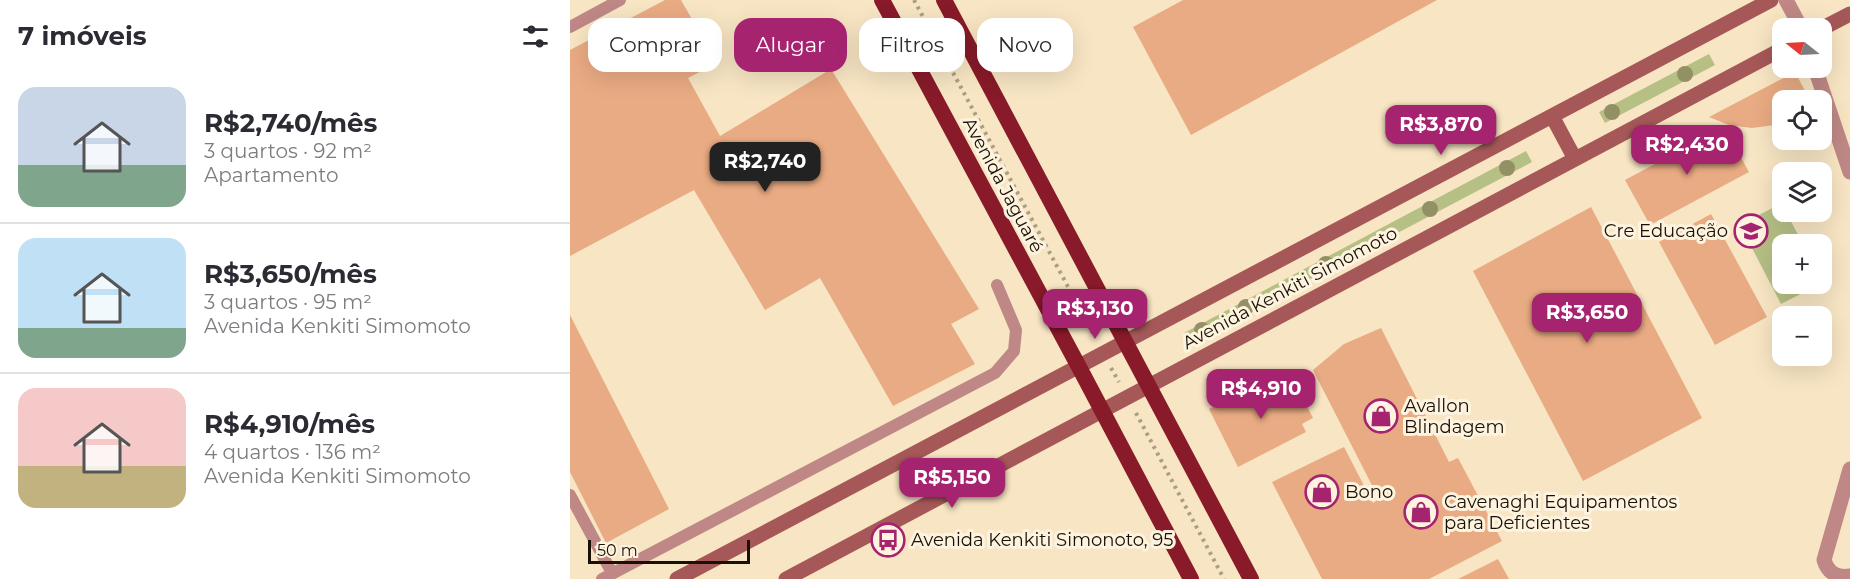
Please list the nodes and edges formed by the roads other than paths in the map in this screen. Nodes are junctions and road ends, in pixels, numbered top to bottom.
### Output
1 (620, 0) edge
2 (882, 0) edge
3 (944, 0) edge
4 (1772, 0) edge
5 (1786, 0) edge
6 (1850, 14) edge
7 (1796, 18) edge
8 (1832, 23) edge
9 (570, 27) edge
10 (1772, 55) edge
11 (1818, 78) edge
12 (1552, 116) junction
13 (1575, 159) junction
14 (1850, 172) edge
15 (997, 285) dead end
16 (1126, 342) junction
17 (1079, 367) junction
18 (1149, 386) junction
19 (1102, 410) junction
20 (1850, 469) edge
21 (570, 495) edge
22 (607, 576) edge
23 (1850, 576) edge
24 (677, 579) edge
25 (786, 579) edge
26 (1191, 579) edge
27 (1251, 579) edge

1 - 9 lane
2 - 17 highway, Avenida Jaguaré
3 - 16 highway, Avenida Jaguaré
4 - 12 main road, Avenida Kenkiti Simomoto
5 - 7 street
6 - 8 main road
10 - 13 main road, Avenida Kenkiti Simomoto
11 - 14 street
12 - 13 main road
12 - 16 main road, Avenida Kenkiti Simomoto
13 - 18 main road, Avenida Kenkiti Simomoto
15 - 22 lane
16 - 17 main road, Avenida Kenkiti Simomoto
16 - 18 highway, Avenida Jaguaré
17 - 19 highway, Avenida Jaguaré
17 - 24 main road, Avenida Kenkiti Simomoto
18 - 19 main road, Avenida Kenkiti Simomoto
18 - 27 highway, Avenida Jaguaré
19 - 25 main road, Avenida Kenkiti Simomoto
19 - 26 highway, Avenida Jaguaré
20 - 23 street
21 - 22 lane

